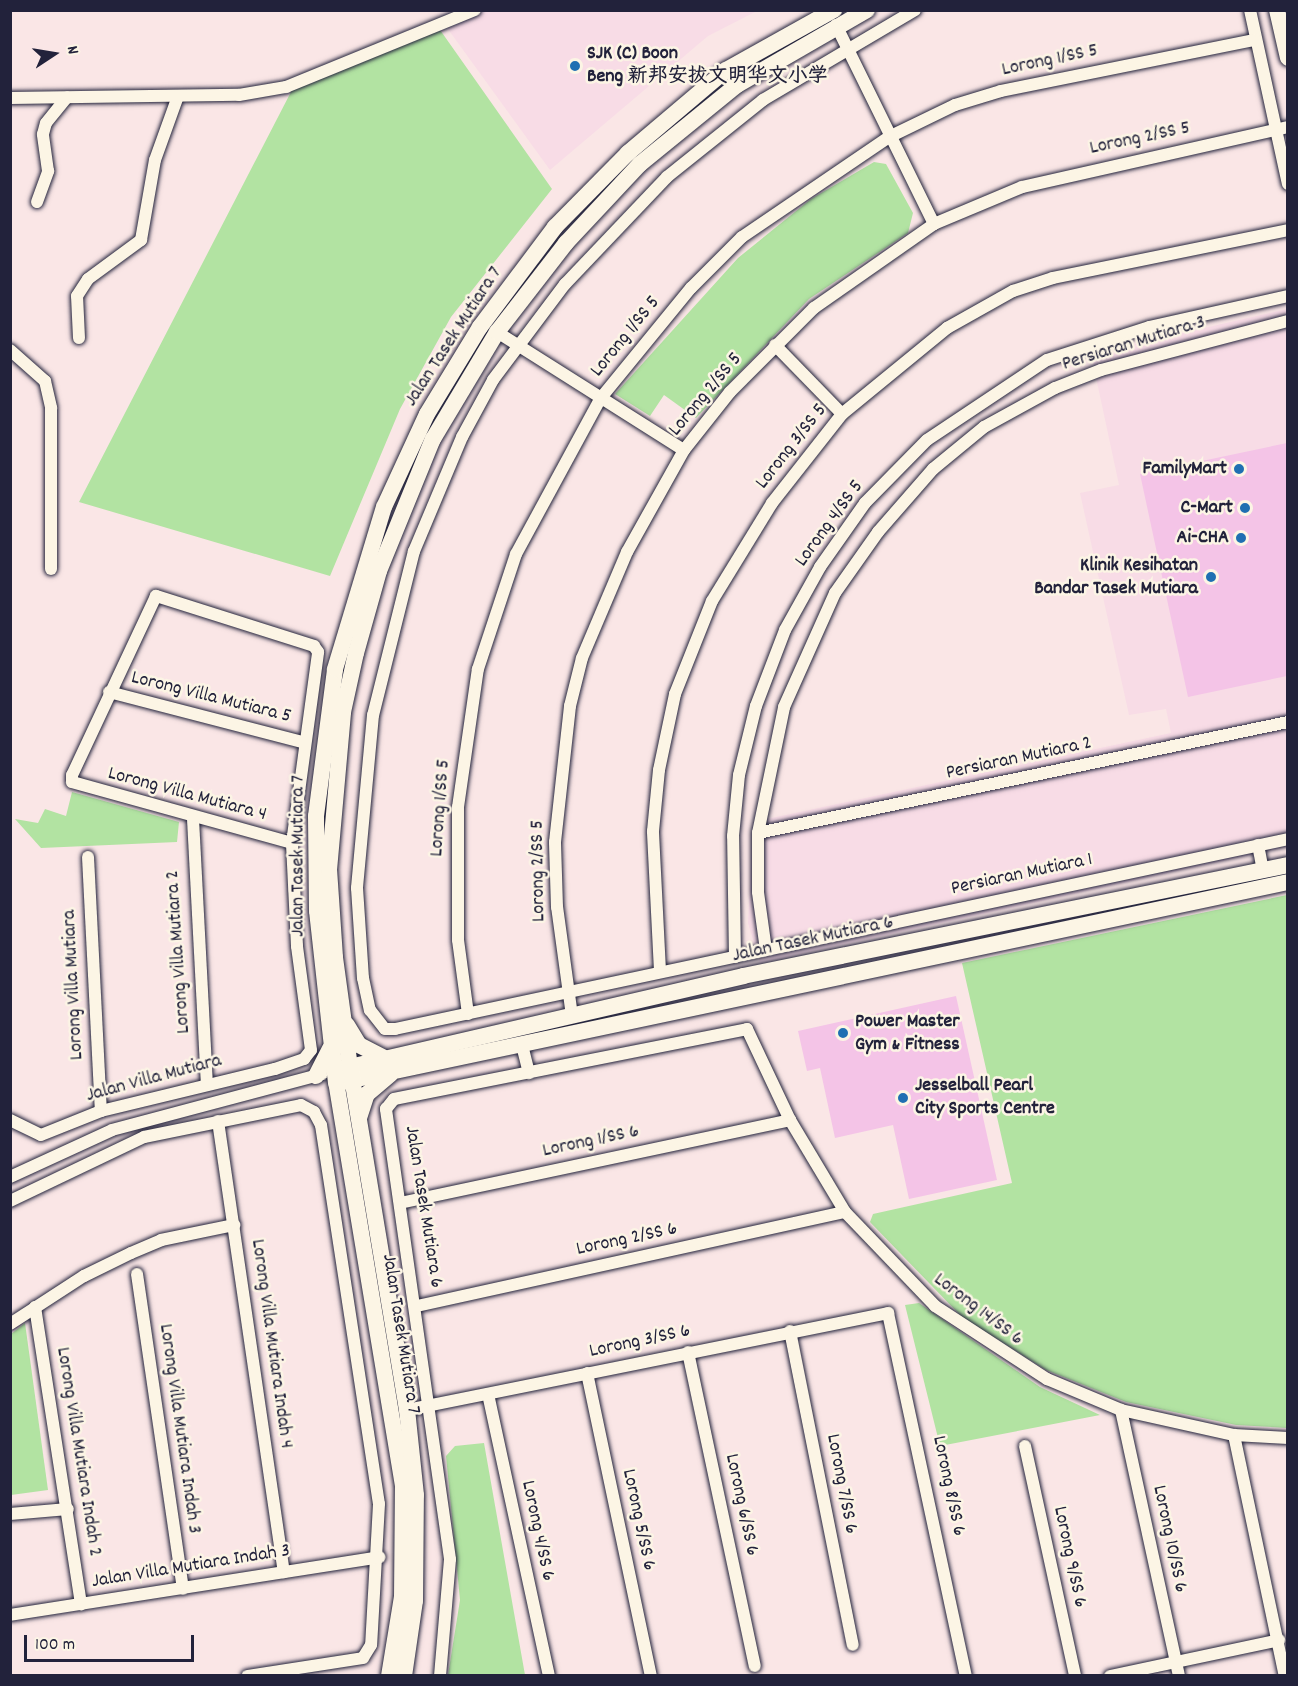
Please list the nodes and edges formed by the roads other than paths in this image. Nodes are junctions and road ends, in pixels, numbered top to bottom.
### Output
1 (475, 10) edge
2 (867, 10) edge
3 (915, 10) edge
4 (1250, 10) edge
5 (1277, 10) edge
6 (835, 18) edge
7 (1256, 40) junction
8 (846, 48) junction
9 (1287, 58) edge
10 (178, 96) junction
11 (67, 97) junction
12 (10, 98) edge
13 (1282, 128) edge
14 (889, 137) junction
15 (1287, 184) edge
16 (38, 202) dead end
17 (934, 224) junction
18 (1287, 230) edge
19 (1287, 296) edge
20 (1287, 321) edge
21 (497, 332) junction
22 (79, 338) dead end
23 (519, 344) junction
24 (775, 345) junction
25 (10, 350) edge
26 (600, 399) junction
27 (842, 414) junction
28 (684, 450) junction
29 (51, 569) dead end
30 (110, 692) junction
31 (1287, 722) edge
32 (303, 742) junction
33 (193, 819) junction
34 (758, 833) junction
35 (1287, 839) edge
36 (292, 843) junction
37 (1258, 845) junction
38 (88, 857) dead end
39 (1287, 865) edge
40 (1263, 870) junction
41 (1287, 882) edge
42 (1102, 902) junction
43 (935, 913) junction
44 (1106, 922) junction
45 (939, 936) junction
46 (766, 951) junction
47 (735, 957) junction
48 (660, 971) junction
49 (566, 992) junction
50 (468, 1014) junction
51 (343, 1016) junction
52 (572, 1016) junction
53 (740, 1028) joint
54 (331, 1045) junction
55 (522, 1045) junction
56 (391, 1065) junction
57 (528, 1073) junction
58 (343, 1075) junction
59 (314, 1078) junction
60 (207, 1082) junction
61 (339, 1104) junction
62 (101, 1111) junction
63 (10, 1120) edge
64 (358, 1120) junction
65 (790, 1120) junction
66 (218, 1121) junction
67 (10, 1177) edge
68 (10, 1201) edge
69 (400, 1203) junction
70 (845, 1212) junction
71 (234, 1225) junction
72 (137, 1275) dead end
73 (417, 1306) junction
74 (34, 1307) junction
75 (882, 1312) joint
76 (10, 1324) edge
77 (790, 1331) junction
78 (688, 1353) junction
79 (587, 1373) junction
80 (488, 1394) junction
81 (431, 1406) junction
82 (407, 1410) junction
83 (1121, 1410) junction
84 (1233, 1434) junction
85 (1287, 1438) edge
86 (1025, 1446) dead end
87 (69, 1509) junction
88 (10, 1514) edge
89 (379, 1557) junction
90 (284, 1572) junction
91 (183, 1589) junction
92 (81, 1604) junction
93 (10, 1616) edge
94 (1278, 1640) junction
95 (852, 1645) dead end
96 (1176, 1662) junction
97 (755, 1666) dead end
98 (247, 1676) edge
99 (389, 1676) edge
100 (404, 1676) edge
101 (440, 1676) edge
102 (549, 1676) edge
103 (651, 1676) edge
104 (966, 1676) edge
105 (1075, 1676) edge
106 (1110, 1676) edge
107 (1179, 1676) edge
108 (1285, 1676) edge

1 - 10 street
2 - 6 street, Jalan Tasek Mutiara 7
3 - 8 street
4 - 7 street
5 - 9 street
6 - 8 street
6 - 21 street, Jalan Tasek Mutiara 7
6 - 54 street, Jalan Tasek Mutiara 7
7 - 13 street
7 - 14 street, Lorong 1/SS 5
8 - 14 street
8 - 23 street
10 - 11 street
10 - 22 street
11 - 12 street
11 - 16 street
13 - 15 street
13 - 17 street, Lorong 2/SS 5
14 - 17 street
14 - 26 street, Lorong 1/SS 5
17 - 24 street, Lorong 2/SS 5
18 - 27 street, Lorong 3/SS 5
19 - 47 street, Lorong 4/SS 5
20 - 34 street, Persiaran Mutiara 3
21 - 23 street
21 - 51 street, Jalan Tasek Mutiara 7
23 - 26 street
23 - 50 street
24 - 27 street
24 - 28 street, Lorong 2/SS 5
25 - 29 street
26 - 28 street
26 - 50 street, Lorong 1/SS 5
27 - 48 street, Lorong 3/SS 5
28 - 49 street, Lorong 2/SS 5
30 - 32 street, Lorong Villa Mutiara 5
30 - 32 street
30 - 33 street, Lorong Villa Mutiara 4
31 - 34 street, Persiaran Mutiara 2
32 - 36 street
33 - 36 street, Lorong Villa Mutiara 4
33 - 60 street, Lorong Villa Mutiara 2
34 - 46 street, Persiaran Mutiara 3
35 - 37 street, Persiaran Mutiara 1
36 - 60 street, Jalan Villa Mutiara
37 - 40 street
37 - 43 street, Persiaran Mutiara 1
38 - 62 street, Lorong Villa Mutiara
39 - 40 street, Jalan Tasek Mutiara 6
40 - 42 street, Jalan Tasek Mutiara 6
41 - 44 street, Jalan Tasek Mutiara 6
42 - 44 street
42 - 45 street, Jalan Tasek Mutiara 6
43 - 45 street
43 - 46 street, Persiaran Mutiara 1
44 - 55 street, Jalan Tasek Mutiara 6
45 - 52 street, Jalan Tasek Mutiara 6
46 - 47 street
47 - 48 street
48 - 49 street
49 - 50 street
49 - 52 street, Lorong 2/SS 5
51 - 56 street
51 - 58 street, Jalan Tasek Mutiara 7
52 - 56 street, Jalan Tasek Mutiara 6
53 - 57 street, Jalan Tasek Mutiara 6
53 - 65 street, Lorong 14/SS 6
54 - 58 street, Jalan Tasek Mutiara 7
54 - 59 street
55 - 56 street, Jalan Tasek Mutiara 6
55 - 57 street
56 - 58 street, Jalan Tasek Mutiara 6
56 - 64 street
57 - 69 street, Jalan Tasek Mutiara 6
58 - 59 street
58 - 61 street, Jalan Tasek Mutiara 7
58 - 64 street
59 - 61 street
59 - 67 street
60 - 62 street, Jalan Villa Mutiara
61 - 99 street, Jalan Tasek Mutiara 7
62 - 63 street, Jalan Villa Mutiara
64 - 82 street
65 - 69 street, Lorong 1/SS 6
65 - 70 street, Lorong 14/SS 6
66 - 68 street
66 - 71 street, Lorong Villa Mutiara Indah 4
66 - 89 street
69 - 73 street, Jalan Tasek Mutiara 6
70 - 73 street, Lorong 2/SS 6
70 - 83 street, Lorong 14/SS 6
71 - 74 street
71 - 90 street, Lorong Villa Mutiara Indah 4
72 - 91 street, Lorong Villa Mutiara Indah 3
73 - 81 street, Jalan Tasek Mutiara 6
74 - 76 street
74 - 87 street, Lorong Villa Mutiara Indah 2
75 - 77 street, Lorong 3/SS 6
75 - 104 street, Lorong 8/SS 6
77 - 78 street, Lorong 3/SS 6
77 - 95 street, Lorong 7/SS 6
78 - 79 street, Lorong 3/SS 6
78 - 97 street, Lorong 6/SS 6
79 - 80 street, Lorong 3/SS 6
79 - 103 street, Lorong 5/SS 6
80 - 81 street, Lorong 3/SS 6
80 - 102 street, Lorong 4/SS 6
81 - 82 street, Lorong 3/SS 6
81 - 101 street, Jalan Tasek Mutiara 6
82 - 100 street
83 - 84 street, Lorong 14/SS 6
83 - 96 street, Lorong 10/SS 6
84 - 85 street, Lorong 14/SS 6
84 - 94 street
86 - 105 street, Lorong 9/SS 6
87 - 88 street
87 - 92 street, Lorong Villa Mutiara Indah 2
89 - 90 street, Jalan Villa Mutiara Indah 3
89 - 98 street
90 - 91 street, Jalan Villa Mutiara Indah 3
91 - 92 street, Jalan Villa Mutiara Indah 3
92 - 93 street, Jalan Villa Mutiara Indah 3
94 - 96 street
94 - 108 street
96 - 106 street
96 - 107 street, Lorong 10/SS 6

